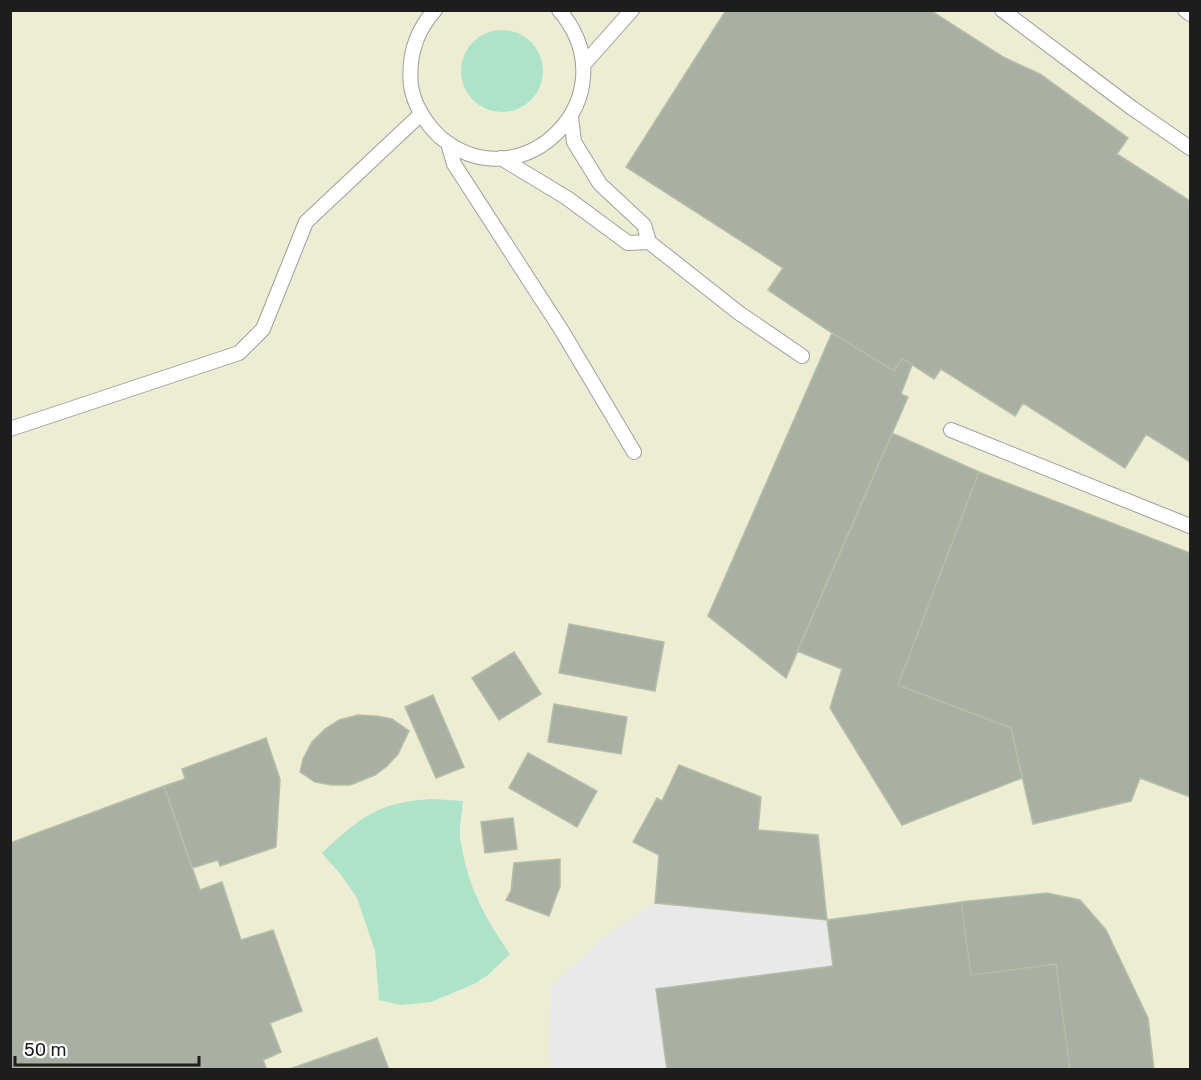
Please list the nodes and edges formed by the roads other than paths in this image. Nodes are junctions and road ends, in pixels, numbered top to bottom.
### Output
1 (435, 10) edge
2 (559, 10) edge
3 (632, 10) edge
4 (1002, 10) edge
5 (1185, 10) edge
6 (1191, 14) edge
7 (584, 64) junction
8 (421, 114) junction
9 (571, 117) junction
10 (448, 143) junction
11 (1191, 148) edge
12 (501, 158) junction
13 (649, 242) junction
14 (802, 356) dead end
15 (10, 429) edge
16 (951, 430) dead end
17 (634, 452) dead end
18 (1191, 526) edge

1 - 8 lane
2 - 7 lane
3 - 7 lane
4 - 11 lane
5 - 6 lane
7 - 9 lane
8 - 10 lane
8 - 15 lane
9 - 12 lane
9 - 13 lane
10 - 12 lane
10 - 17 lane
12 - 13 lane
13 - 14 lane
16 - 18 lane

